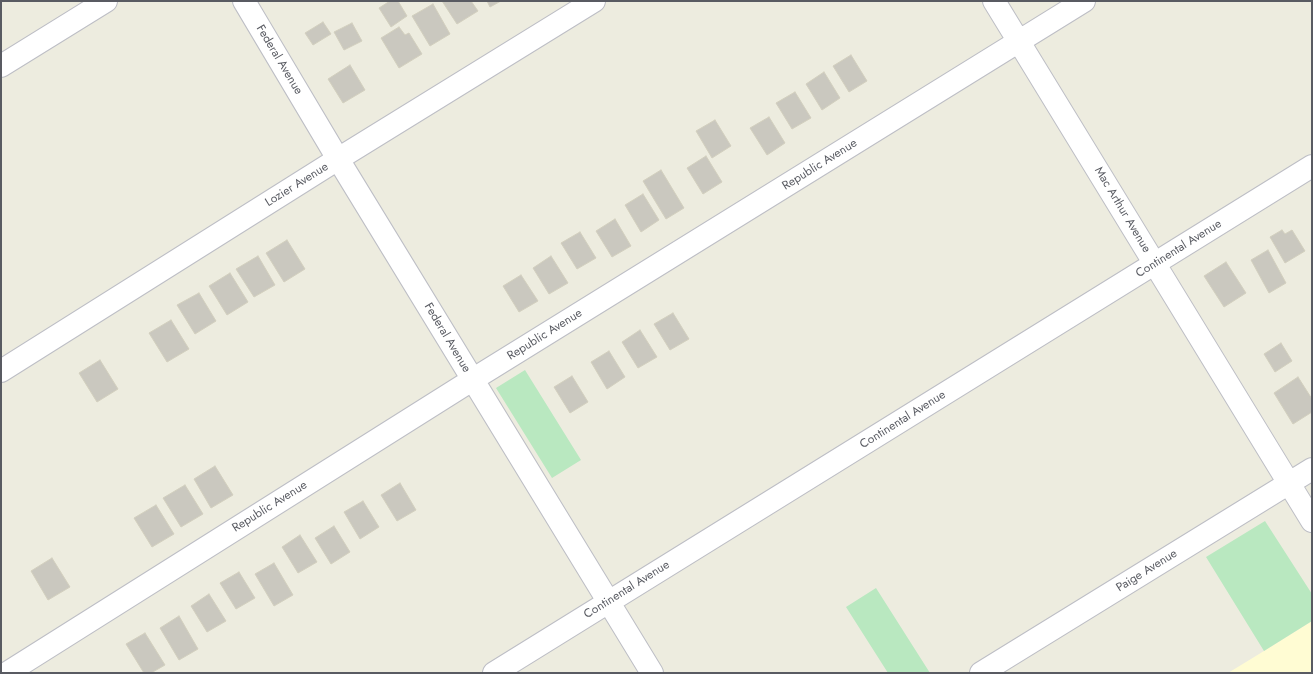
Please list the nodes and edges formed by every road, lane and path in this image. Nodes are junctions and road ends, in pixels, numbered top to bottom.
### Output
1 (106, 1) edge
2 (244, 1) edge
3 (594, 1) edge
4 (994, 1) edge
5 (1084, 1) edge
6 (1019, 42) junction
7 (1, 66) edge
8 (338, 159) junction
9 (1312, 166) edge
10 (1155, 264) junction
11 (1, 372) edge
12 (472, 380) junction
13 (1312, 469) edge
14 (1289, 484) junction
15 (1312, 521) edge
16 (608, 601) junction
17 (7, 673) edge
18 (494, 673) edge
19 (652, 673) edge
20 (981, 673) edge

1 - 7 street
2 - 8 street, Federal Avenue
3 - 8 street, Lozier Avenue
4 - 6 street, Mac Arthur Avenue
5 - 6 street, Republic Avenue
6 - 10 street, Mac Arthur Avenue
6 - 12 street, Republic Avenue
8 - 11 street, Lozier Avenue
8 - 12 street, Federal Avenue
9 - 10 street, Continental Avenue
10 - 14 street, Mac Arthur Avenue
10 - 16 street, Continental Avenue
12 - 16 street, Federal Avenue
12 - 17 street, Republic Avenue
13 - 14 street, Paige Avenue
14 - 15 street, Mac Arthur Avenue
14 - 20 street, Paige Avenue
16 - 18 street, Continental Avenue
16 - 19 street, Federal Avenue

